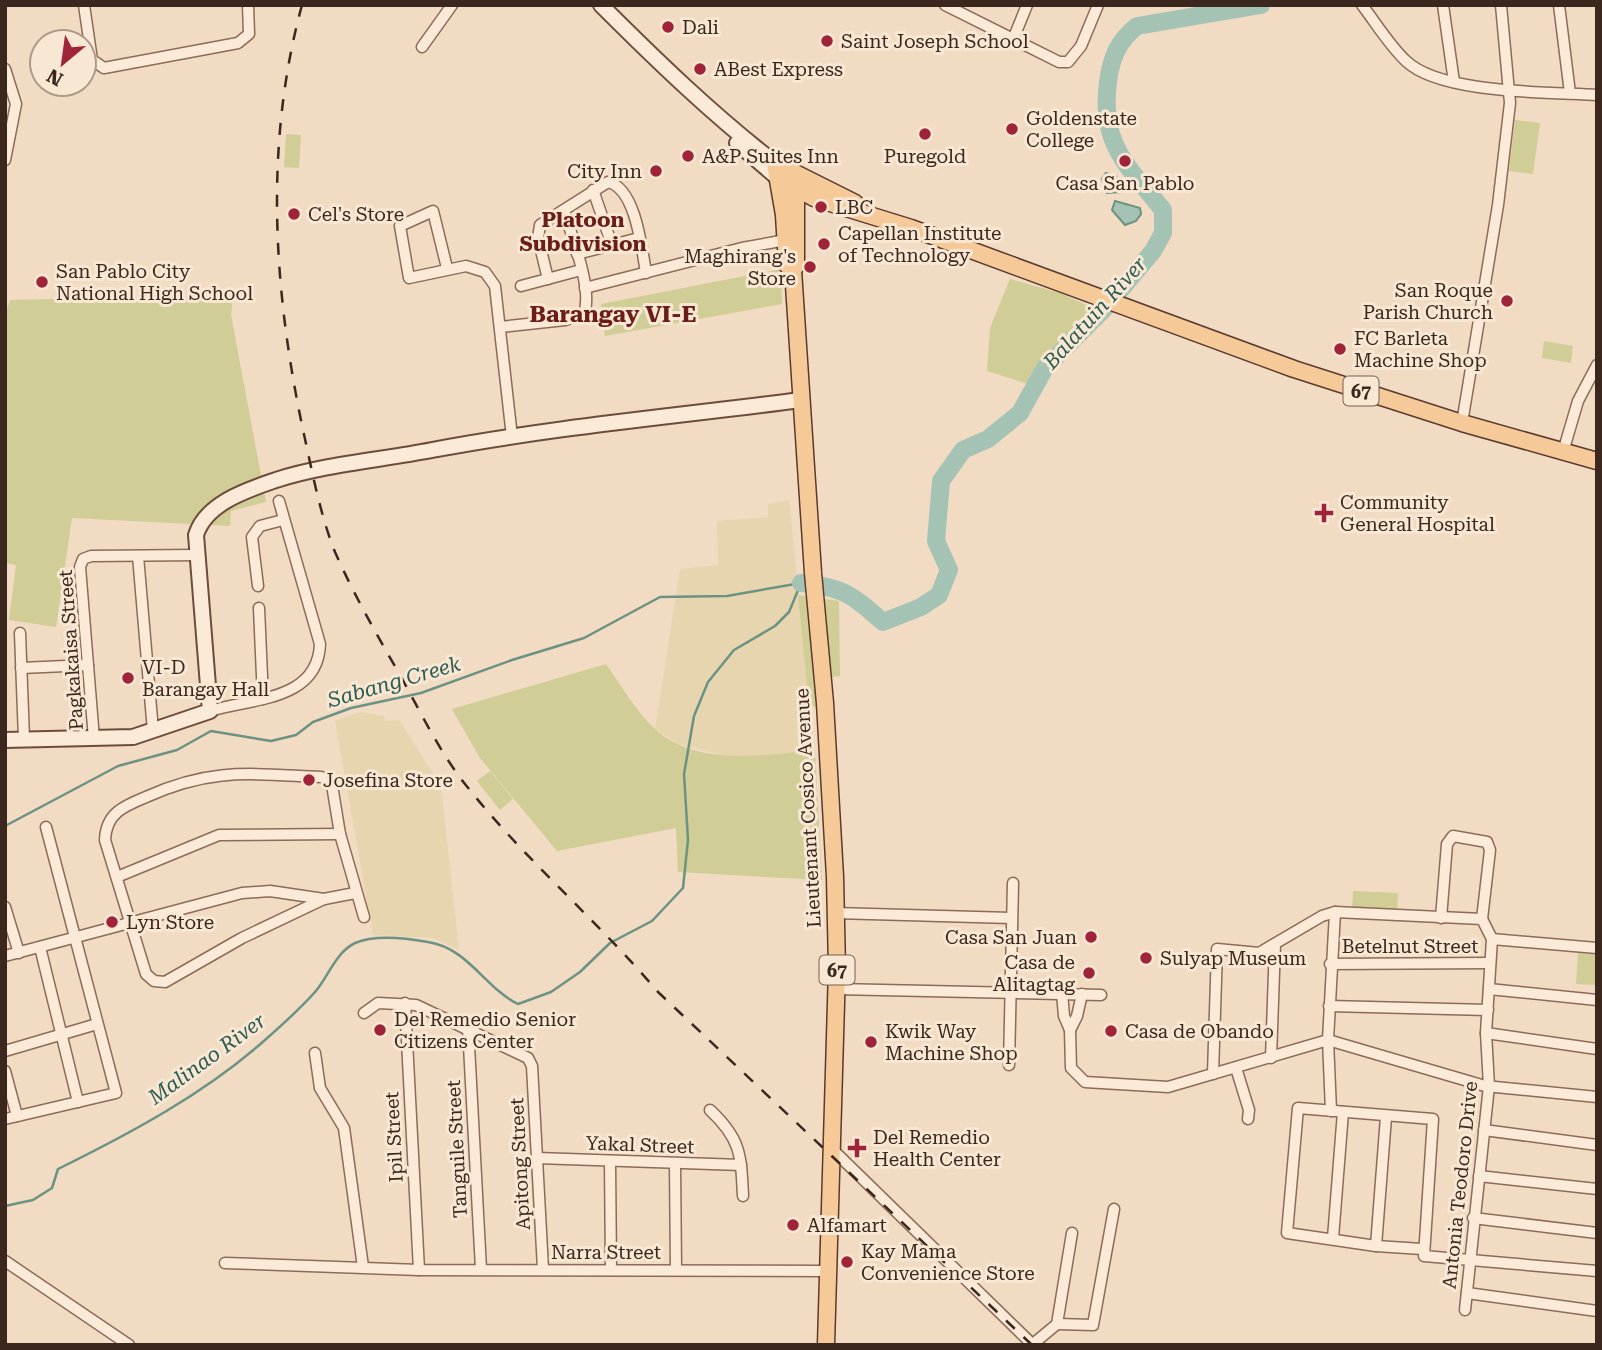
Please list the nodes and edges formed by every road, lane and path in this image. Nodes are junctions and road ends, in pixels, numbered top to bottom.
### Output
1 (97, 5) edge
2 (248, 5) edge
3 (452, 5) edge
4 (601, 5) edge
5 (945, 5) edge
6 (1027, 5) edge
7 (1098, 5) edge
8 (1362, 5) edge
9 (1443, 5) edge
10 (1501, 5) edge
11 (1559, 5) edge
12 (85, 6) edge
13 (1012, 41) junction
14 (422, 47) dead end
15 (5, 69) edge
16 (1454, 82) junction
17 (1510, 90) junction
18 (1570, 93) junction
19 (1597, 95) edge
20 (5, 160) edge
21 (777, 171) junction
22 (796, 182) junction
23 (593, 190) junction
24 (564, 211) junction
25 (639, 238) junction
26 (786, 240) junction
27 (612, 245) junction
28 (577, 254) junction
29 (447, 268) junction
30 (582, 270) junction
31 (793, 270) junction
32 (646, 273) junction
33 (548, 279) junction
34 (522, 286) dead end
35 (584, 288) junction
36 (500, 327) junction
37 (1597, 365) edge
38 (801, 400) junction
39 (1462, 423) junction
40 (512, 437) junction
41 (1563, 452) junction
42 (1597, 461) edge
43 (279, 501) dead end
44 (283, 520) junction
45 (197, 555) junction
46 (138, 556) junction
47 (258, 586) dead end
48 (260, 608) dead end
49 (20, 633) dead end
50 (88, 665) junction
51 (21, 668) junction
52 (263, 699) junction
53 (210, 711) junction
54 (153, 731) junction
55 (24, 739) junction
56 (94, 739) junction
57 (5, 740) edge
58 (46, 827) dead end
59 (340, 834) junction
60 (117, 877) junction
61 (1013, 883) dead end
62 (355, 893) junction
63 (324, 900) junction
64 (5, 907) edge
65 (1335, 912) junction
66 (835, 913) junction
67 (364, 917) dead end
68 (1011, 918) junction
69 (1441, 918) junction
70 (1482, 919) junction
71 (130, 921) junction
72 (76, 937) junction
73 (1492, 939) junction
74 (1275, 944) junction
75 (40, 947) junction
76 (1597, 948) edge
77 (19, 953) junction
78 (5, 956) edge
79 (1489, 963) junction
80 (1330, 964) junction
81 (836, 989) junction
82 (1489, 989) junction
83 (1011, 991) junction
84 (1062, 993) junction
85 (1082, 994) junction
86 (1101, 995) dead end
87 (1597, 1000) edge
88 (404, 1003) junction
89 (1329, 1006) junction
90 (1488, 1010) junction
91 (364, 1013) dead end
92 (97, 1024) junction
93 (468, 1027) junction
94 (1070, 1030) junction
95 (1486, 1033) junction
96 (61, 1034) junction
97 (1328, 1040) junction
98 (1597, 1049) edge
99 (5, 1051) edge
100 (316, 1052) dead end
101 (1271, 1058) junction
102 (1009, 1065) dead end
103 (1236, 1068) junction
104 (5, 1071) edge
105 (1213, 1074) junction
106 (1489, 1086) junction
107 (1597, 1097) edge
108 (78, 1102) junction
109 (710, 1110) dead end
110 (1331, 1111) junction
111 (1343, 1112) junction
112 (17, 1116) junction
113 (1386, 1117) junction
114 (5, 1119) edge
115 (1248, 1119) dead end
116 (1484, 1130) junction
117 (1597, 1145) edge
118 (831, 1148) junction
119 (537, 1158) junction
120 (610, 1162) junction
121 (675, 1165) junction
122 (741, 1166) junction
123 (1479, 1176) junction
124 (1597, 1189) edge
125 (743, 1196) dead end
126 (1114, 1209) dead end
127 (1473, 1218) junction
128 (1072, 1233) dead end
129 (1597, 1233) edge
130 (1334, 1238) junction
131 (1376, 1246) junction
132 (1422, 1249) junction
133 (1470, 1259) junction
134 (5, 1261) edge
135 (225, 1264) dead end
136 (363, 1268) junction
137 (481, 1269) junction
138 (543, 1269) junction
139 (419, 1270) junction
140 (611, 1270) junction
141 (676, 1270) junction
142 (828, 1271) junction
143 (1597, 1271) edge
144 (1466, 1293) junction
145 (1465, 1310) dead end
146 (1597, 1311) edge
147 (1056, 1324) junction
148 (1033, 1344) edge
149 (129, 1345) edge
150 (826, 1345) edge

1 - 12 street
2 - 12 street
3 - 14 street
4 - 21 street, 67
5 - 13 street
6 - 13 street
7 - 13 street
8 - 16 street
9 - 16 street
10 - 17 street
11 - 18 street
15 - 20 street
16 - 17 street
17 - 18 street
17 - 39 street
18 - 19 street
21 - 22 main road, 67
21 - 26 main road, Lieutenant Cosico Avenue / 67
22 - 31 main road, Lieutenant Cosico Avenue / 67
22 - 39 main road, 67
23 - 24 street
23 - 25 street
23 - 27 street
24 - 28 street
24 - 33 street
25 - 27 street
25 - 32 street
26 - 31 main road, Lieutenant Cosico Avenue / 67
26 - 32 street
27 - 28 street
28 - 30 street
29 - 29 street
29 - 36 street
30 - 33 street
30 - 35 street
31 - 38 main road, Lieutenant Cosico Avenue / 67
32 - 35 street
33 - 34 street
35 - 36 street
36 - 40 street
37 - 41 street
38 - 40 street
38 - 66 main road, Lieutenant Cosico Avenue / 67
39 - 41 main road, 67
40 - 45 street
41 - 42 main road, 67
43 - 44 street
44 - 47 street
44 - 52 street
45 - 46 street
45 - 53 street
46 - 50 street, Pagkakaisa Street
46 - 54 street
48 - 52 street
49 - 51 street
50 - 51 street
50 - 56 street, Pagkakaisa Street
51 - 55 street
52 - 53 street
53 - 54 street
54 - 56 street
55 - 56 street
55 - 57 street
58 - 72 street
59 - 60 street
59 - 60 street
59 - 62 street
60 - 71 street
61 - 68 street
62 - 63 street
62 - 67 street
63 - 71 street
63 - 71 street
64 - 77 street
65 - 69 street
65 - 74 street
65 - 80 street
66 - 68 street
66 - 81 main road, Lieutenant Cosico Avenue / 67
68 - 83 street
69 - 70 street
69 - 70 street
70 - 73 street
71 - 72 street
72 - 75 street
72 - 92 street
73 - 76 street
73 - 79 street, Antonia Teodoro Drive
74 - 101 street
74 - 105 street
75 - 77 street
75 - 96 street
77 - 78 street
79 - 80 street, Betelnut Street
79 - 82 street, Antonia Teodoro Drive
80 - 89 street
81 - 83 street
81 - 118 main road, Lieutenant Cosico Avenue / 67
82 - 87 street
82 - 90 street, Antonia Teodoro Drive
83 - 84 street
83 - 102 street
84 - 85 street
84 - 94 street
85 - 86 street
85 - 94 street
88 - 91 street
88 - 93 street
88 - 139 street, Ipil Street
89 - 90 street
89 - 97 street
90 - 95 street, Antonia Teodoro Drive
92 - 96 street
92 - 108 street
93 - 119 street, Apitong Street
93 - 137 street, Tanguile Street
94 - 105 street
95 - 98 street
95 - 106 street, Antonia Teodoro Drive
96 - 99 street
96 - 108 street
97 - 101 street
97 - 106 street
97 - 110 street
100 - 136 street
101 - 103 street
103 - 105 street
103 - 115 street
104 - 112 street
106 - 107 street
106 - 116 street, Antonia Teodoro Drive
108 - 112 street
109 - 122 street
110 - 111 street
110 - 130 street
111 - 113 street
111 - 130 street
112 - 114 street
113 - 131 street
113 - 132 street
116 - 117 street
116 - 123 street, Antonia Teodoro Drive
118 - 142 main road, Lieutenant Cosico Avenue / 67
118 - 148 street
119 - 120 street, Yakal Street
119 - 138 street, Apitong Street
120 - 121 street, Yakal Street
120 - 140 street
121 - 122 street, Yakal Street
121 - 141 street
122 - 125 street
123 - 124 street
123 - 127 street, Antonia Teodoro Drive
126 - 147 street
127 - 129 street
127 - 133 street, Antonia Teodoro Drive
128 - 147 street
130 - 131 street
131 - 132 street
132 - 133 street
133 - 143 street
133 - 144 street, Antonia Teodoro Drive
134 - 149 street
135 - 136 street, Narra Street
136 - 139 street, Narra Street
137 - 138 street, Narra Street
137 - 139 street, Narra Street
138 - 140 street, Narra Street
140 - 141 street, Narra Street
141 - 142 street, Narra Street
142 - 150 main road, Lieutenant Cosico Avenue / 67
144 - 145 street, Antonia Teodoro Drive
144 - 146 street
147 - 148 street

